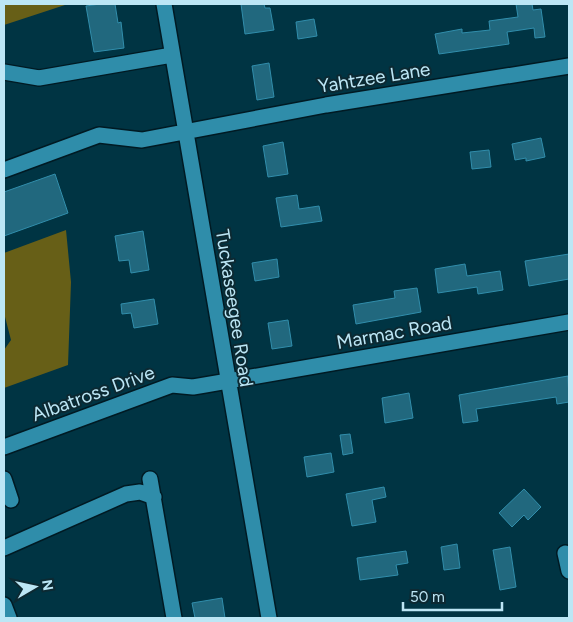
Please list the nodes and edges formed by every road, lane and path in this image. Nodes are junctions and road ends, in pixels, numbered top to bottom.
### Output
1 (164, 4) edge
2 (172, 55) junction
3 (569, 66) edge
4 (4, 72) edge
5 (186, 132) junction
6 (4, 170) edge
7 (569, 322) edge
8 (227, 380) junction
9 (4, 447) edge
10 (4, 479) edge
11 (150, 479) dead end
12 (154, 496) junction
13 (11, 500) dead end
14 (4, 548) edge
15 (565, 553) dead end
16 (569, 571) edge
17 (4, 605) edge
18 (9, 618) edge
19 (174, 618) edge
20 (269, 618) edge

1 - 2 street, Tuckaseegee Road
2 - 4 street
2 - 5 street, Tuckaseegee Road
3 - 5 street, Yahtzee Lane
5 - 6 street, Yahtzee Lane
5 - 8 street, Tuckaseegee Road
7 - 8 street, Marmac Road
8 - 9 street, Albatross Drive
8 - 20 street, Tuckaseegee Road
10 - 13 street
11 - 12 street
12 - 14 street
12 - 19 street
15 - 16 street
17 - 18 street

